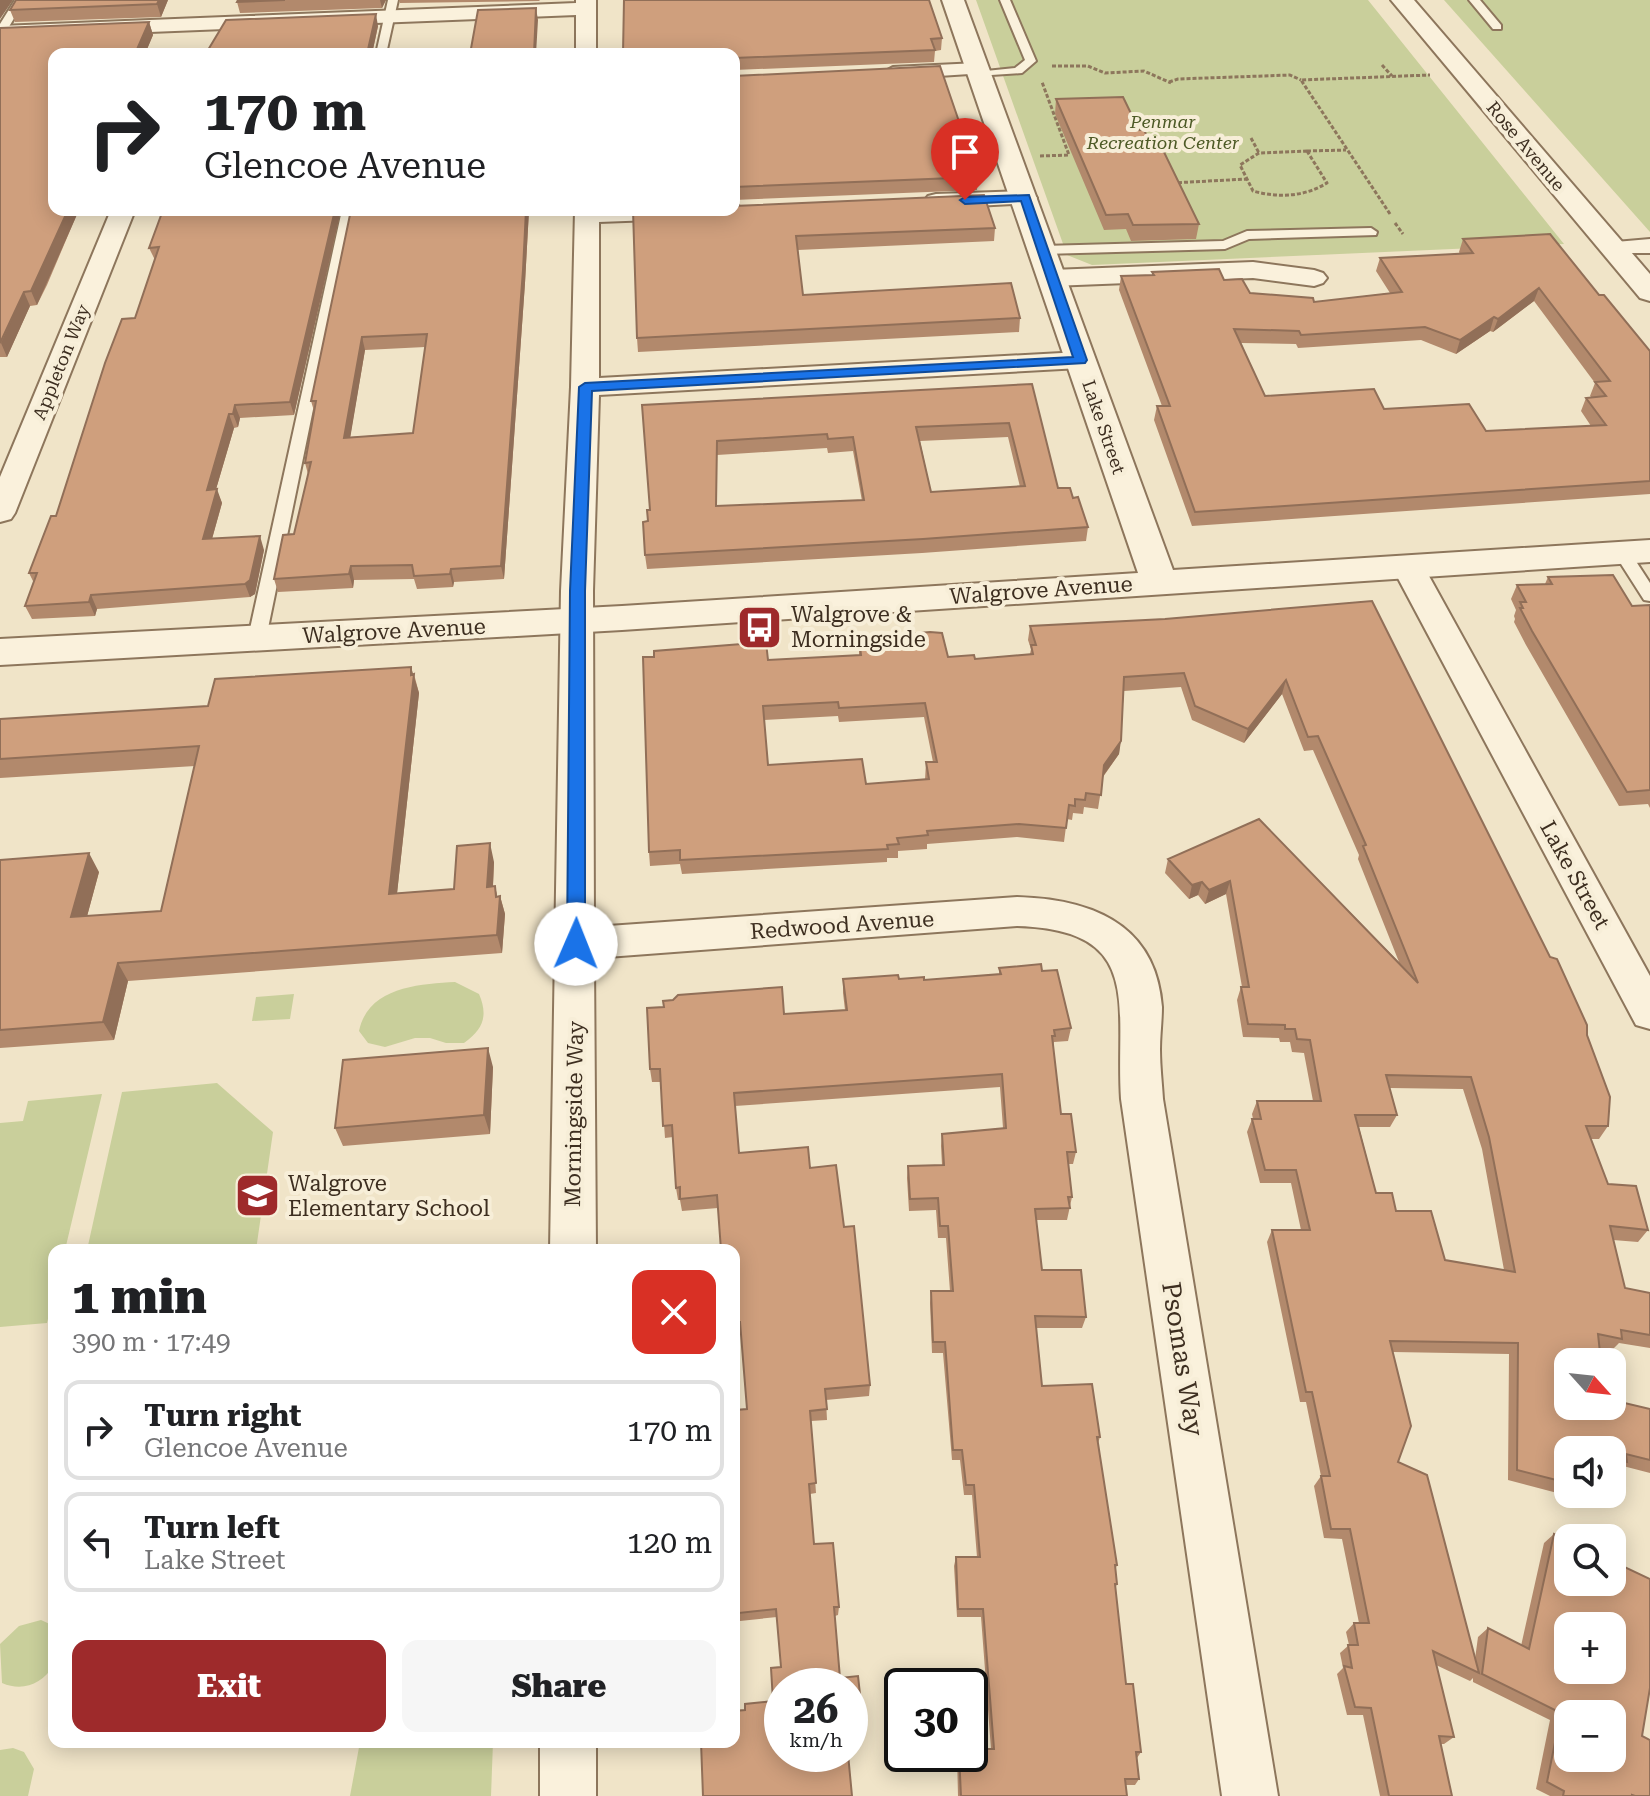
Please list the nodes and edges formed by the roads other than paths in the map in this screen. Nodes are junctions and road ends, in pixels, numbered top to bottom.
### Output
1 (20, 0) edge
2 (208, 0) edge
3 (953, 0) edge
4 (1005, 0) edge
5 (1402, 0) edge
6 (1474, 0) edge
7 (585, 5) edge
8 (391, 8) edge
9 (1497, 27) dead end
10 (0, 32) edge
11 (194, 34) junction
12 (382, 48) edge
13 (586, 48) edge
14 (980, 73) junction
15 (874, 74) edge
16 (1025, 198) junction
17 (918, 202) edge
18 (121, 216) edge
19 (347, 216) edge
20 (587, 216) edge
21 (1371, 232) dead end
22 (1650, 246) edge
23 (1613, 248) junction
24 (1048, 264) junction
25 (1314, 278) dead end
26 (1650, 292) edge
27 (1080, 360) junction
28 (585, 387) junction
29 (0, 513) edge
30 (1636, 552) edge
31 (1408, 567) junction
32 (1159, 581) junction
33 (1650, 596) edge
34 (578, 621) junction
35 (257, 638) junction
36 (0, 652) edge
37 (1104, 931) joint
38 (576, 944) junction
39 (1650, 1013) edge
40 (573, 1244) edge
41 (568, 1748) edge
42 (568, 1796) edge
43 (1250, 1796) edge

1 - 10 lane
2 - 11 street
3 - 14 street, Lake Street
4 - 14 lane
5 - 23 street, Rose Avenue
6 - 9 lane
7 - 8 street
7 - 13 street
8 - 11 street
8 - 12 lane
10 - 11 street
14 - 15 street
14 - 16 street, Lake Street
16 - 17 street
16 - 24 street, Lake Street
18 - 29 street, Appleton Way
19 - 35 lane
20 - 28 street, Morningside Way
21 - 24 lane
22 - 23 street
23 - 26 street, Rose Avenue
24 - 25 street
24 - 27 street, Lake Street
27 - 28 street
27 - 32 street, Lake Street
28 - 34 street, Morningside Way
30 - 31 street, Walgrove Avenue
30 - 33 lane
31 - 32 street, Walgrove Avenue
31 - 39 street, Lake Street
32 - 34 street, Walgrove Avenue
34 - 35 street, Walgrove Avenue
34 - 38 street, Morningside Way
35 - 36 street, Walgrove Avenue
37 - 38 street, Redwood Avenue
37 - 43 street, Psomas Way
38 - 40 street, Morningside Way
41 - 42 street

